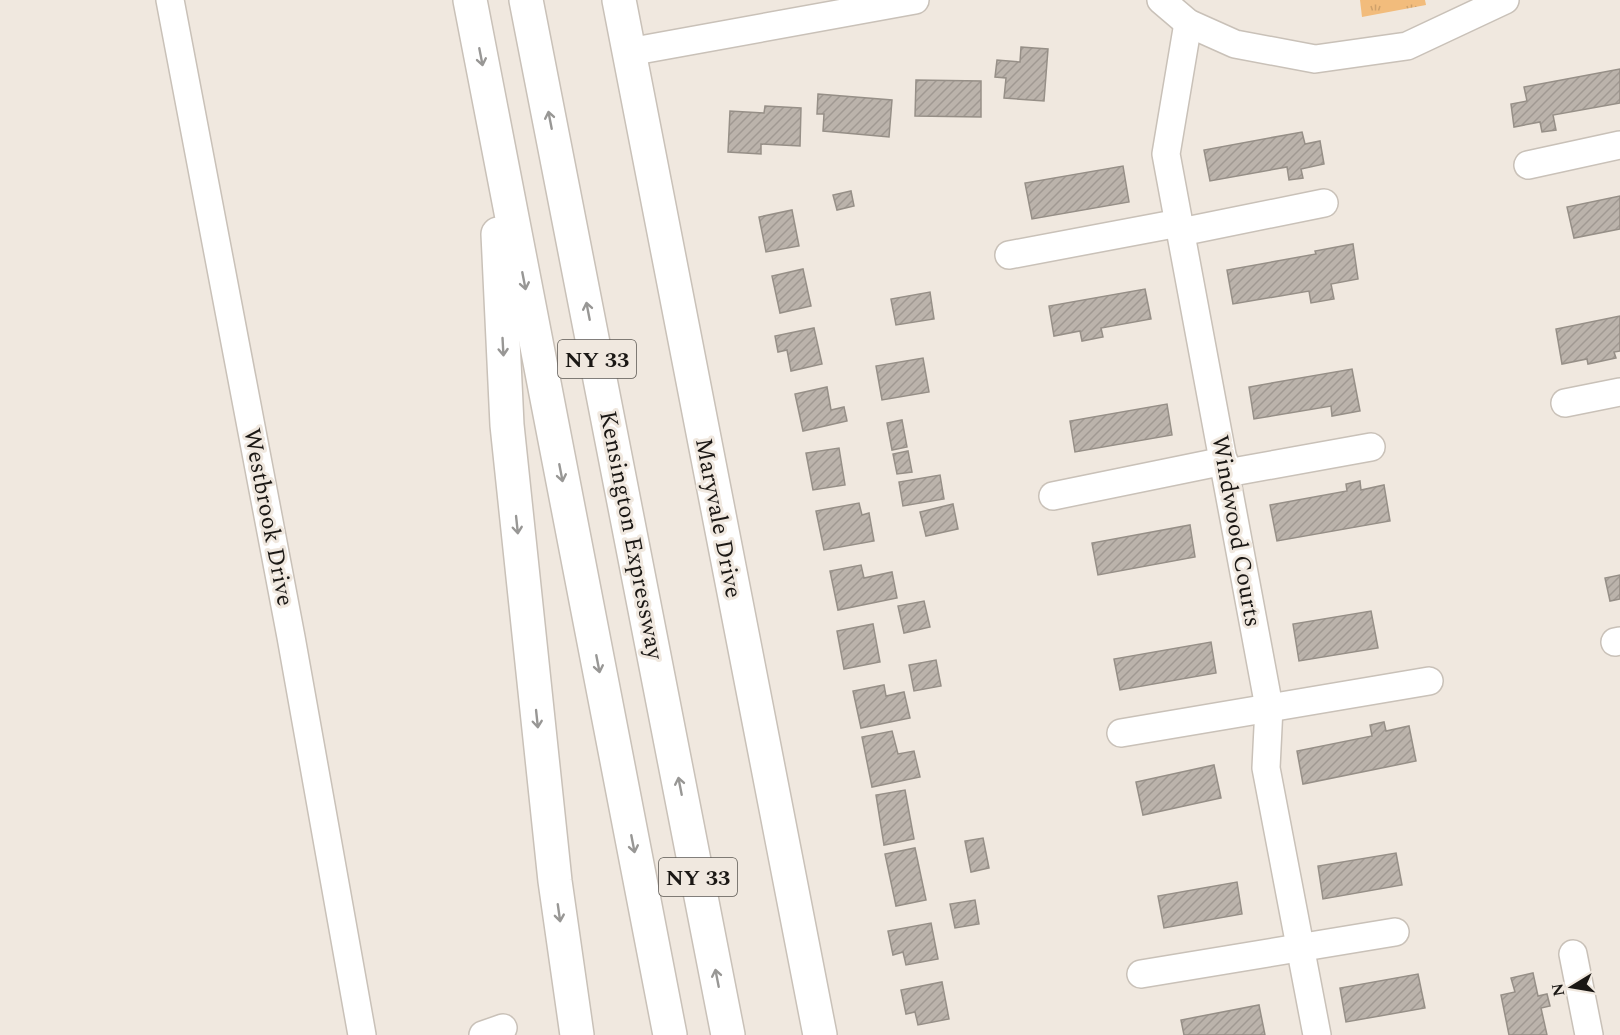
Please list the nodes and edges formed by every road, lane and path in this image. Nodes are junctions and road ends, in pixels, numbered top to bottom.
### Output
1 (170, 0) edge
2 (470, 0) edge
3 (526, 0) edge
4 (619, 0) edge
5 (915, 0) edge
6 (1161, 0) edge
7 (1505, 0) edge
8 (1188, 23) junction
9 (629, 52) junction
10 (493, 121) junction
11 (1620, 145) edge
12 (1528, 165) dead end
13 (1324, 203) dead end
14 (1180, 227) junction
15 (1009, 255) dead end
16 (1620, 393) edge
17 (1565, 403) dead end
18 (1371, 447) dead end
19 (1226, 467) junction
20 (1053, 496) dead end
21 (1429, 681) dead end
22 (1269, 707) junction
23 (1121, 733) dead end
24 (1395, 932) dead end
25 (1301, 946) junction
26 (1573, 954) dead end
27 (1141, 974) dead end
28 (362, 1035) edge
29 (577, 1035) edge
30 (670, 1035) edge
31 (728, 1035) edge
32 (820, 1035) edge
33 (1317, 1035) edge
34 (1589, 1035) edge

1 - 28 street, Westbrook Drive
2 -> 10 main road, NY 33
31 -> 3 main road, Kensington Expressway / NY 33
4 - 9 main road, Maryvale Drive
5 - 9 street
6 - 8 street
7 - 8 street
8 - 14 street, Windwood Courts
9 - 32 main road, Maryvale Drive
10 -> 29 main road
10 -> 30 main road, NY 33
11 - 12 street
13 - 14 street
14 - 15 street
14 - 19 street, Windwood Courts
16 - 17 street
18 - 19 street
19 - 20 street
19 - 22 street, Windwood Courts
21 - 22 street
22 - 23 street
22 - 25 street, Windwood Courts
24 - 25 street
25 - 27 street
25 - 33 street, Windwood Courts
26 - 34 street

